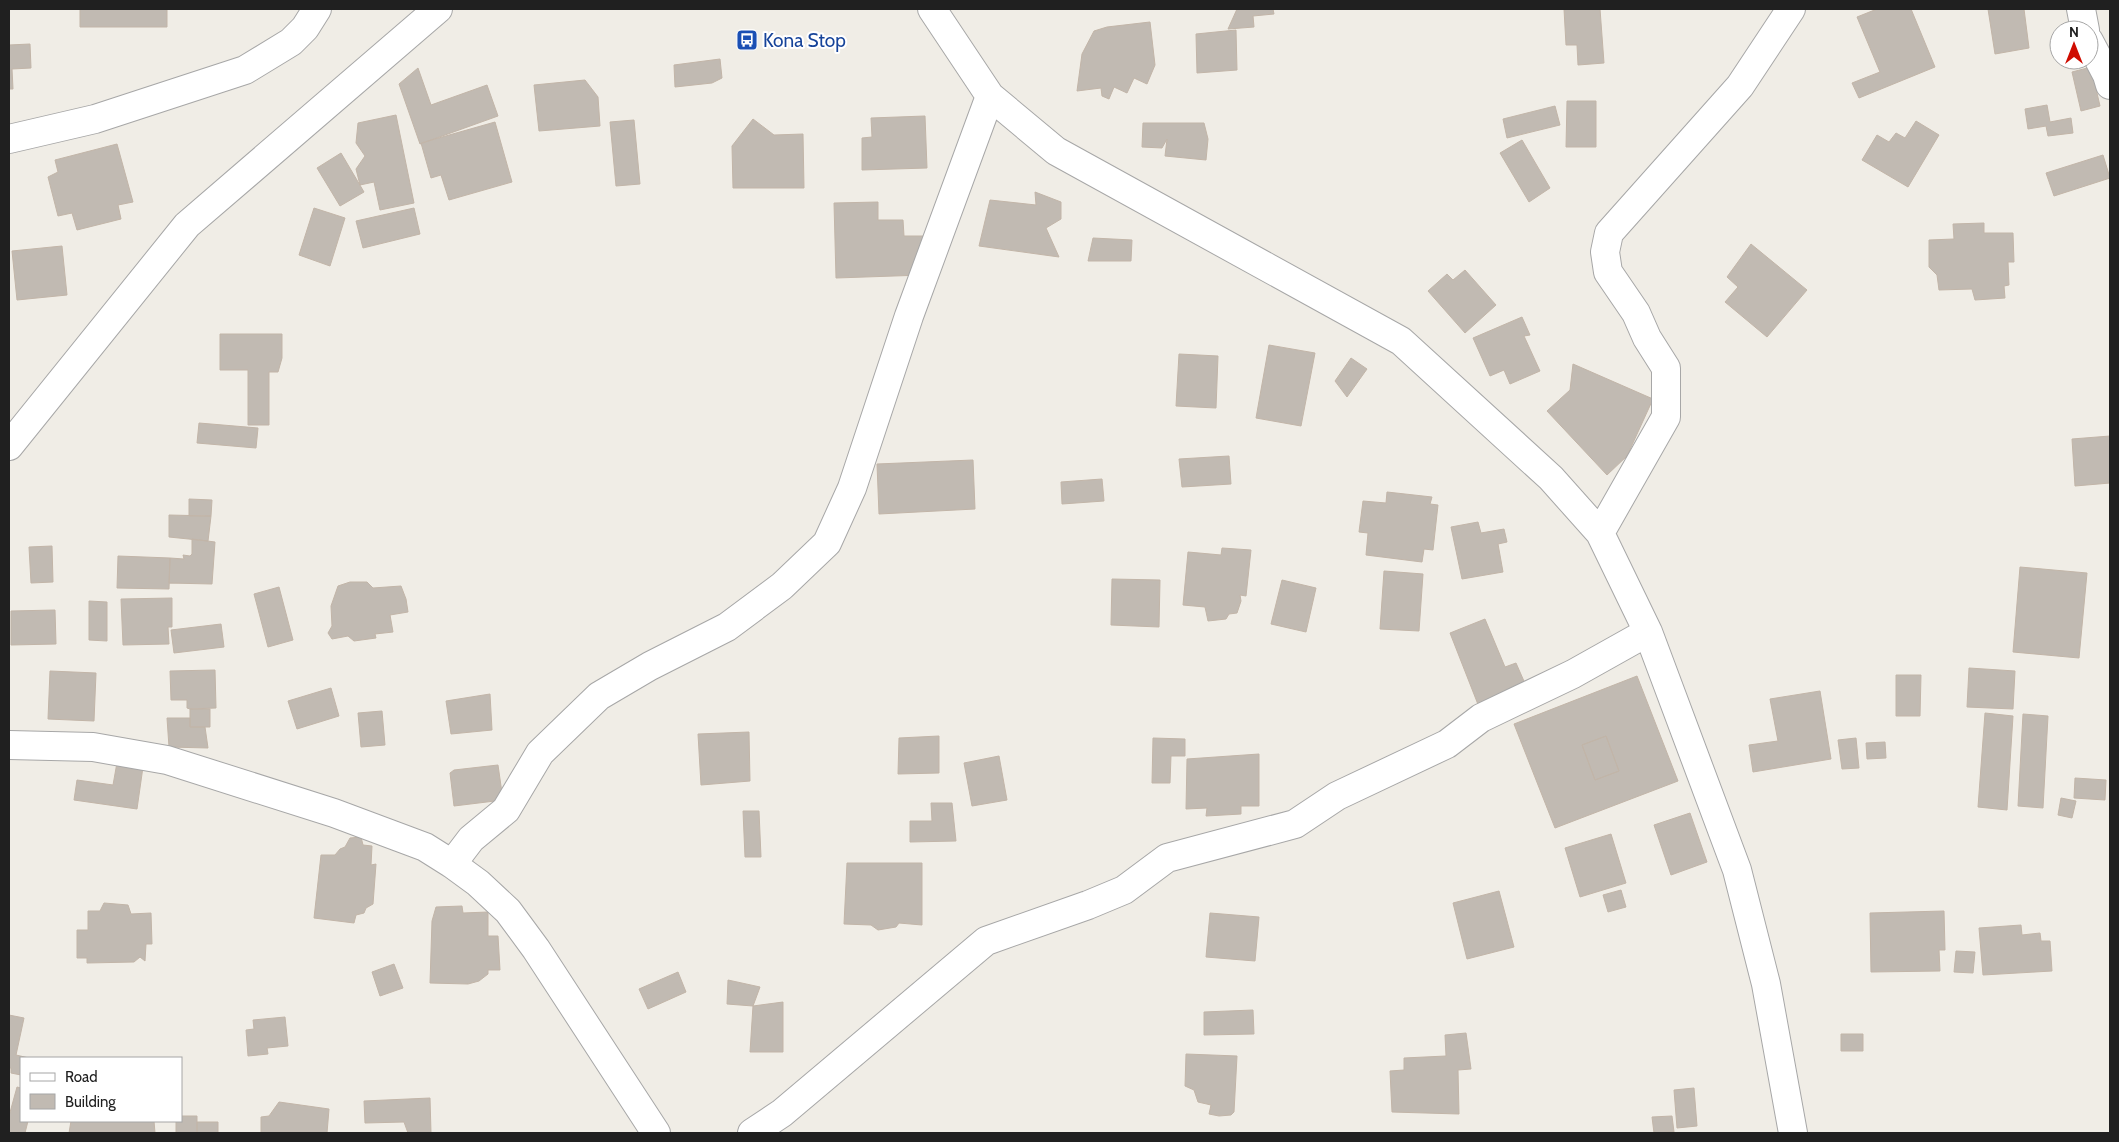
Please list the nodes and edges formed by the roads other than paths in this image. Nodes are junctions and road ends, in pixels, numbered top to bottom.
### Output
1 (317, 9) edge
2 (438, 9) edge
3 (932, 9) edge
4 (1790, 9) edge
5 (2099, 60) edge
6 (2110, 85) edge
7 (990, 96) junction
8 (9, 139) edge
9 (9, 446) edge
10 (1600, 533) junction
11 (1648, 632) junction
12 (9, 745) edge
13 (452, 864) junction
14 (656, 1133) edge
15 (752, 1133) edge
16 (1793, 1133) edge

1 - 8 street
2 - 9 street
3 - 7 street
4 - 10 street
5 - 6 street
7 - 10 street
7 - 13 street
10 - 11 street
11 - 15 street
11 - 16 street
12 - 13 street
13 - 14 street

